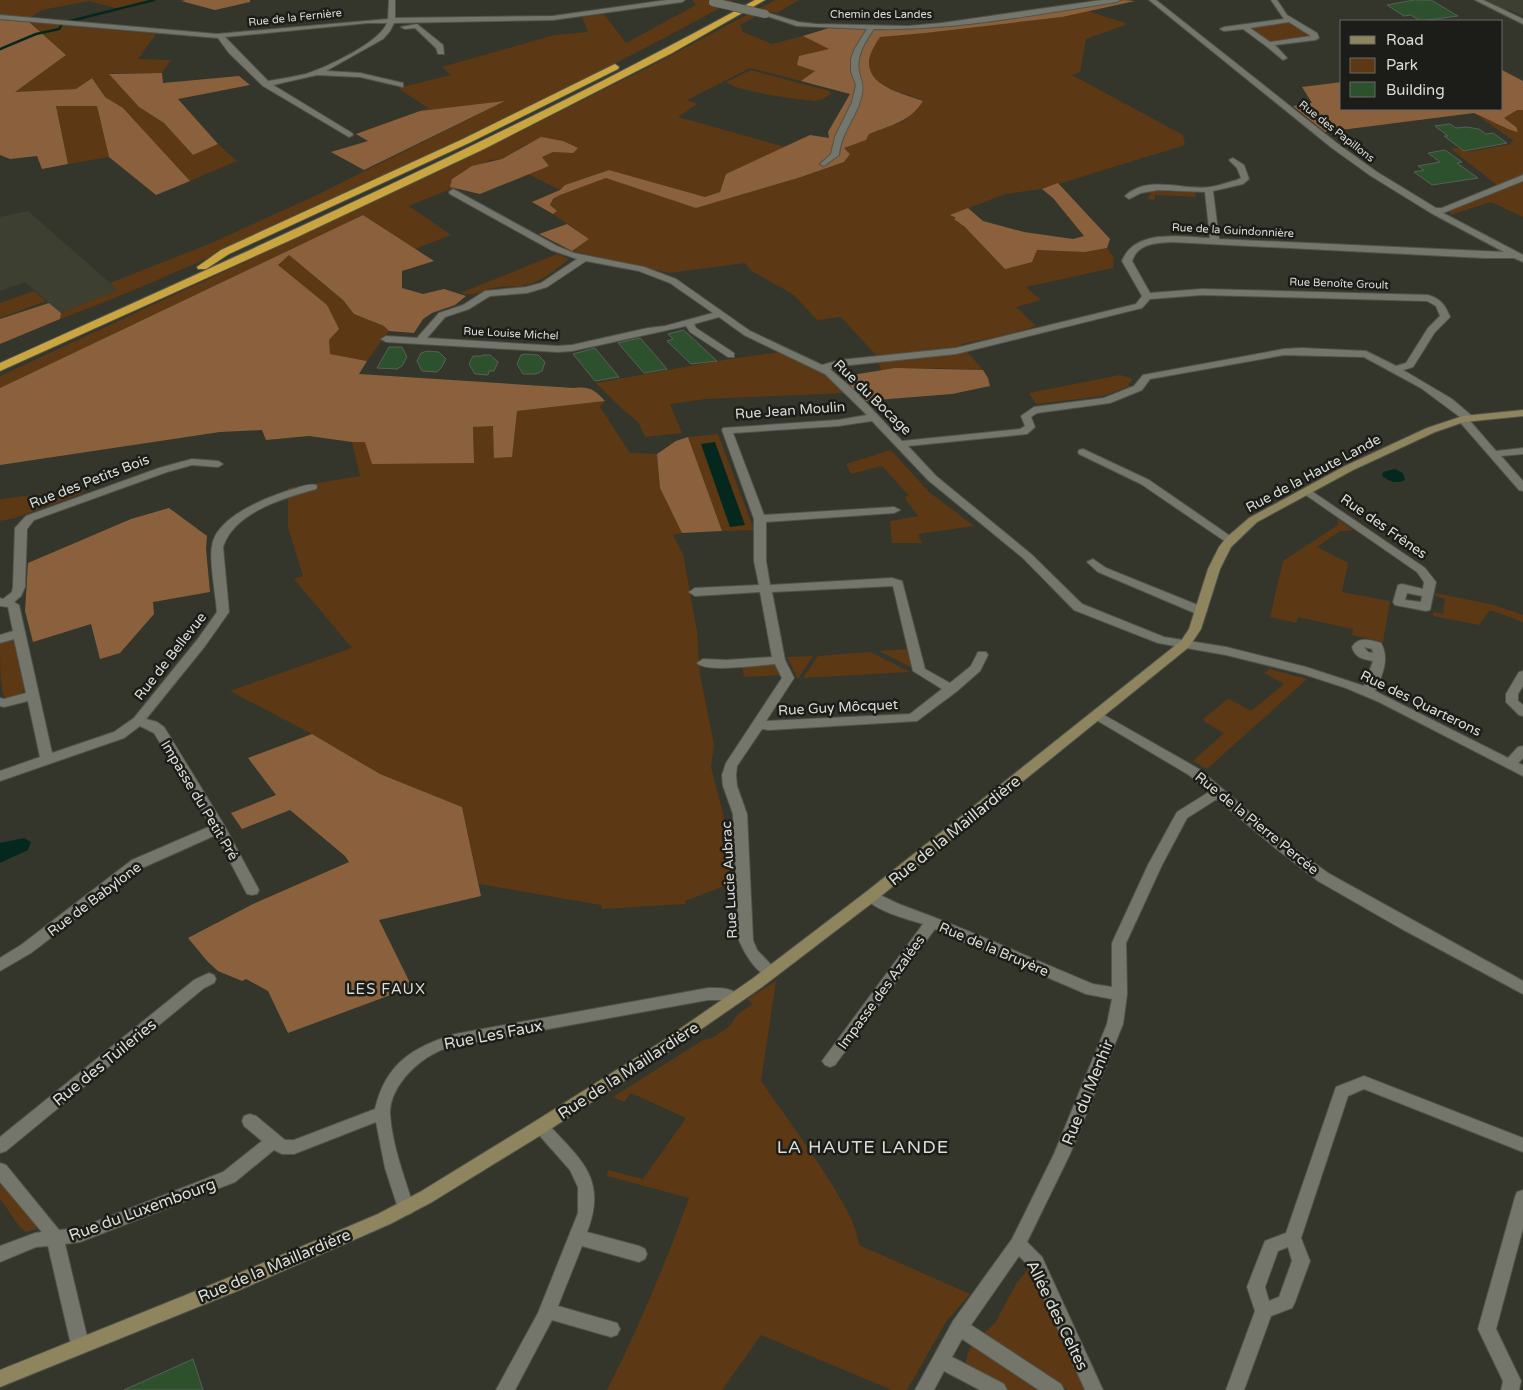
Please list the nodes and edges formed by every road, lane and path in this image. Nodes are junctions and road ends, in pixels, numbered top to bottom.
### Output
1 (392, 0) edge
2 (682, 0) edge
3 (705, 0) edge
4 (740, 0) edge
5 (747, 0) edge
6 (761, 0) edge
7 (1118, 0) edge
8 (1152, 0) edge
9 (1274, 0) edge
10 (1478, 0) edge
11 (0, 17) edge
12 (1290, 20) junction
13 (1523, 22) edge
14 (390, 24) junction
15 (1244, 27) junction
16 (871, 28) junction
17 (1224, 29) dead end
18 (220, 36) junction
19 (1269, 44) junction
20 (648, 50) dead end
21 (441, 52) dead end
22 (1283, 58) dead end
23 (623, 63) dead end
24 (316, 73) junction
25 (266, 84) junction
26 (400, 85) dead end
27 (349, 135) dead end
28 (1233, 160) dead end
29 (824, 164) dead end
30 (1523, 178) edge
31 (1209, 190) junction
32 (453, 192) dead end
33 (1129, 196) dead end
34 (1434, 212) junction
35 (1215, 241) junction
36 (1513, 255) junction
37 (584, 258) junction
38 (1523, 259) edge
39 (199, 268) junction
40 (1147, 296) junction
41 (720, 314) junction
42 (688, 323) junction
43 (386, 340) dead end
44 (421, 341) junction
45 (731, 355) dead end
46 (0, 358) edge
47 (0, 367) edge
48 (823, 368) junction
49 (1397, 369) junction
50 (1523, 413) edge
51 (874, 417) junction
52 (1465, 418) junction
53 (900, 444) junction
54 (1523, 451) edge
55 (1083, 452) dead end
56 (1495, 454) junction
57 (218, 464) dead end
58 (312, 488) dead end
59 (1523, 488) edge
60 (1307, 491) junction
61 (894, 510) dead end
62 (760, 518) junction
63 (1230, 540) junction
64 (1094, 562) dead end
65 (766, 589) junction
66 (695, 592) dead end
67 (1429, 594) dead end
68 (3, 602) edge
69 (1201, 611) junction
70 (19, 633) junction
71 (0, 639) edge
72 (1185, 644) junction
73 (982, 655) dead end
74 (1378, 658) dead end
75 (779, 660) junction
76 (703, 663) dead end
77 (1523, 674) edge
78 (952, 689) junction
79 (1368, 692) junction
80 (34, 696) junction
81 (0, 702) edge
82 (1523, 712) edge
83 (1097, 715) junction
84 (138, 721) junction
85 (760, 724) junction
86 (1523, 750) edge
87 (47, 760) junction
88 (1509, 764) junction
89 (1523, 771) edge
90 (0, 776) edge
91 (1219, 792) junction
92 (219, 828) junction
93 (252, 890) dead end
94 (871, 896) junction
95 (932, 922) junction
96 (0, 965) edge
97 (770, 972) junction
98 (209, 979) dead end
99 (1523, 988) edge
100 (1120, 994) junction
101 (734, 999) junction
102 (830, 1062) dead end
103 (382, 1113) junction
104 (250, 1121) dead end
105 (540, 1126) junction
106 (273, 1141) junction
107 (1523, 1145) edge
108 (0, 1146) edge
109 (0, 1170) edge
110 (1523, 1197) edge
111 (406, 1208) junction
112 (577, 1238) junction
113 (1293, 1238) junction
114 (55, 1239) junction
115 (1018, 1244) junction
116 (0, 1254) edge
117 (639, 1254) dead end
118 (547, 1311) junction
119 (1264, 1311) junction
120 (959, 1327) junction
121 (611, 1328) dead end
122 (80, 1345) junction
123 (941, 1360) junction
124 (0, 1380) edge
125 (505, 1390) edge
126 (924, 1390) edge
127 (998, 1390) edge
128 (1055, 1390) edge
129 (1094, 1390) edge
130 (1235, 1390) edge
131 (1510, 1390) edge

1 - 14 street
2 - 14 street, Rue de la Fernière
3 - 16 street, Chemin des Landes, bridge
4 - 20 highway
5 - 39 highway
6 - 47 highway
7 - 16 street, Chemin des Landes
8 - 34 street, Rue des Papillons
9 - 12 street
10 - 13 street
11 - 18 street, Rue de la Fernière
12 - 15 street
12 - 19 street
14 - 18 street, Rue de la Fernière
14 - 21 street
14 - 24 street
15 - 17 street
15 - 19 street
16 - 29 street
18 - 25 street
19 - 22 street
23 - 39 highway
24 - 25 street
24 - 26 street
25 - 27 street
28 - 31 street
30 - 34 street
31 - 33 street
31 - 35 street
32 - 37 street, Rue du Bocage
34 - 36 street, Rue des Papillons
35 - 36 street, Rue de la Guindonnière
35 - 40 street, Rue de la Guindonnière
36 - 38 street, Rue des Papillons
37 - 41 street, Rue du Bocage
37 - 44 street, Rue Louise Michel
39 - 46 highway
40 - 48 street
40 - 49 street, Rue Benoîte Groult
41 - 42 street, Rue Louise Michel
41 - 48 street, Rue du Bocage
42 - 44 street, Rue Louise Michel
42 - 45 street
43 - 44 street, Rue Louise Michel
48 - 51 street, Rue du Bocage
49 - 52 street
49 - 53 street
50 - 52 street, Rue de la Haute Lande
51 - 53 street, Rue du Bocage
51 - 62 street, Rue Jean Moulin
52 - 56 street
52 - 60 street, Rue de la Haute Lande
53 - 72 street, Rue du Bocage
54 - 56 street
55 - 63 street
56 - 59 street
57 - 68 street, Rue des Petits Bois
58 - 84 street, Rue de Bellevue
60 - 63 street, Rue de la Haute Lande
60 - 67 street, Rue des Frênes
61 - 62 street
62 - 65 street, Rue Lucie Aubrac
63 - 69 street, Rue de la Haute Lande
64 - 69 street
65 - 66 street
65 - 75 street, Rue Lucie Aubrac
65 - 78 street
68 - 70 street
69 - 72 street, Rue de la Haute Lande
70 - 71 street
70 - 80 street
72 - 79 street, Rue des Quarterons
72 - 83 street, Rue de la Maillardière
73 - 78 street, Rue Guy Môcquet
74 - 79 street
75 - 76 street
75 - 85 street, Rue Lucie Aubrac
77 - 82 street
78 - 85 street, Rue Guy Môcquet
79 - 88 street, Rue des Quarterons
80 - 81 street
80 - 87 street
83 - 91 street, Rue de la Pierre Percée
83 - 94 street, Rue de la Maillardière
84 - 87 street, Rue de Bellevue
84 - 92 street, Impasse du Petit Pré
85 - 97 street, Rue Lucie Aubrac
86 - 88 street
87 - 90 street, Rue de Bellevue
88 - 89 street, Rue des Quarterons
91 - 99 street, Rue de la Pierre Percée
91 - 100 street, Rue du Menhir
92 - 93 street, Impasse du Petit Pré
92 - 96 street, Rue de Babylone
94 - 95 street, Rue de la Bruyère
94 - 97 street, Rue de la Maillardière
95 - 100 street, Rue de la Bruyère
95 - 102 street, Impasse des Azalées
97 - 101 street, Rue de la Maillardière
98 - 108 street, Rue des Tuileries
100 - 115 street, Rue du Menhir
101 - 103 street, Rue Les Faux
101 - 105 street, Rue de la Maillardière
103 - 106 street
103 - 111 street
104 - 106 street
105 - 111 street, Rue de la Maillardière
105 - 112 street
106 - 114 street, Rue du Luxembourg
107 - 113 street
109 - 114 street
110 - 131 street
111 - 122 street, Rue de la Maillardière
112 - 117 street
112 - 118 street
113 - 119 street
113 - 119 street
114 - 116 street, Rue du Luxembourg
114 - 122 street
115 - 120 street, Rue du Menhir
115 - 129 street, Allée des Celtes
118 - 121 street
118 - 125 street
119 - 130 street
120 - 123 street, Rue du Menhir
120 - 128 street
122 - 124 street, Rue de la Maillardière
123 - 126 street, Rue du Menhir
123 - 127 street

